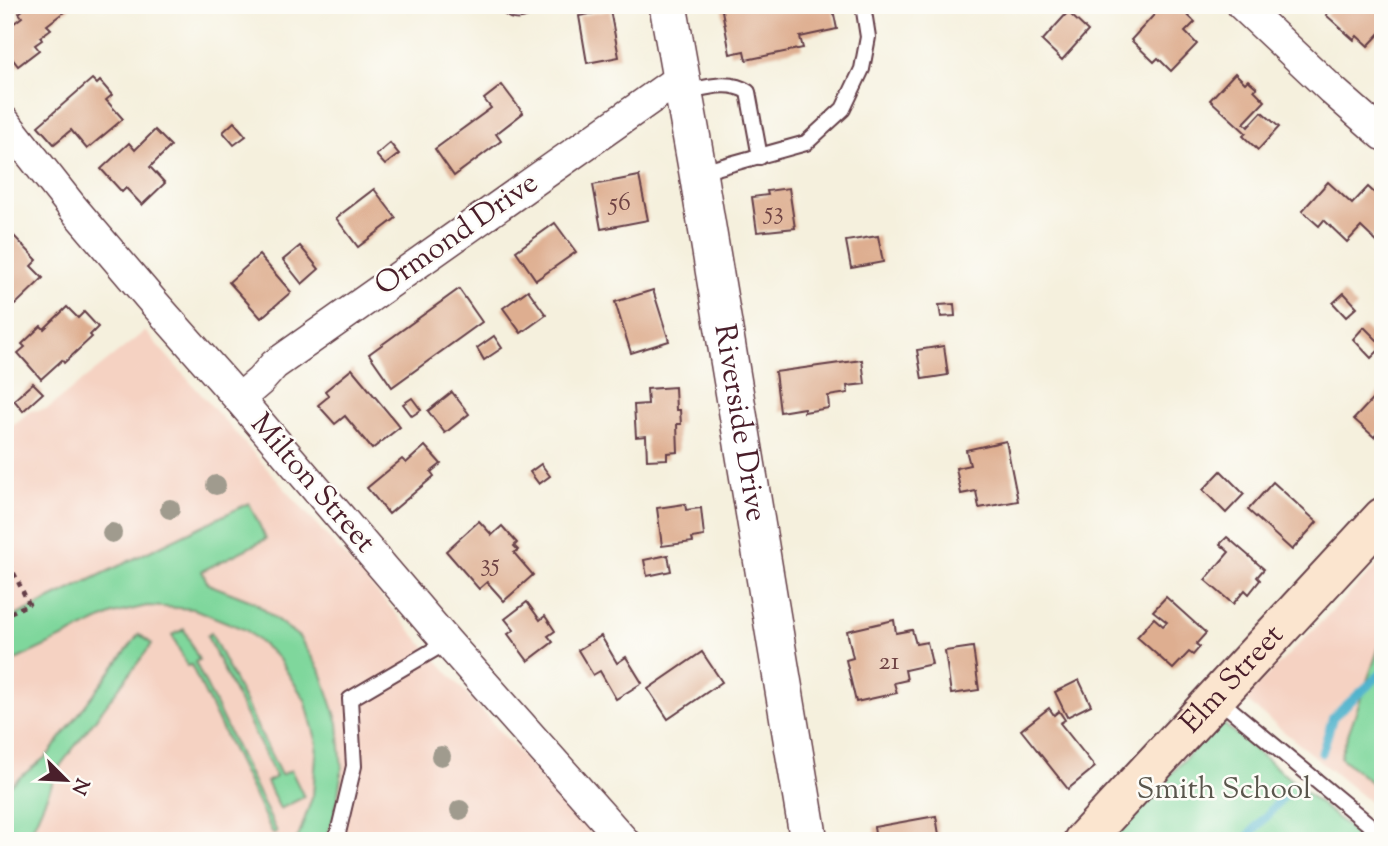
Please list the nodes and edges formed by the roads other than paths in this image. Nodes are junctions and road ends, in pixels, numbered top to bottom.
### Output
1 (505, 5) edge
2 (534, 5) edge
3 (668, 5) edge
4 (863, 5) edge
5 (1242, 5) edge
6 (681, 85) junction
7 (5, 122) edge
8 (1383, 135) edge
9 (760, 157) junction
10 (698, 173) junction
11 (239, 400) junction
12 (1383, 517) edge
13 (447, 642) junction
14 (1217, 698) junction
15 (1383, 836) edge
16 (334, 841) edge
17 (624, 841) edge
18 (810, 841) edge
19 (1083, 841) edge

1 - 2 lane
3 - 6 street, Riverside Drive
4 - 9 lane
5 - 8 street
6 - 9 lane
6 - 10 street, Riverside Drive
6 - 11 street, Ormond Drive
7 - 11 street, Milton Street
9 - 10 lane
10 - 18 street, Riverside Drive
11 - 13 street, Milton Street
12 - 14 main road, Elm Street
13 - 16 lane
13 - 17 street, Milton Street
14 - 15 lane
14 - 19 main road, Elm Street

